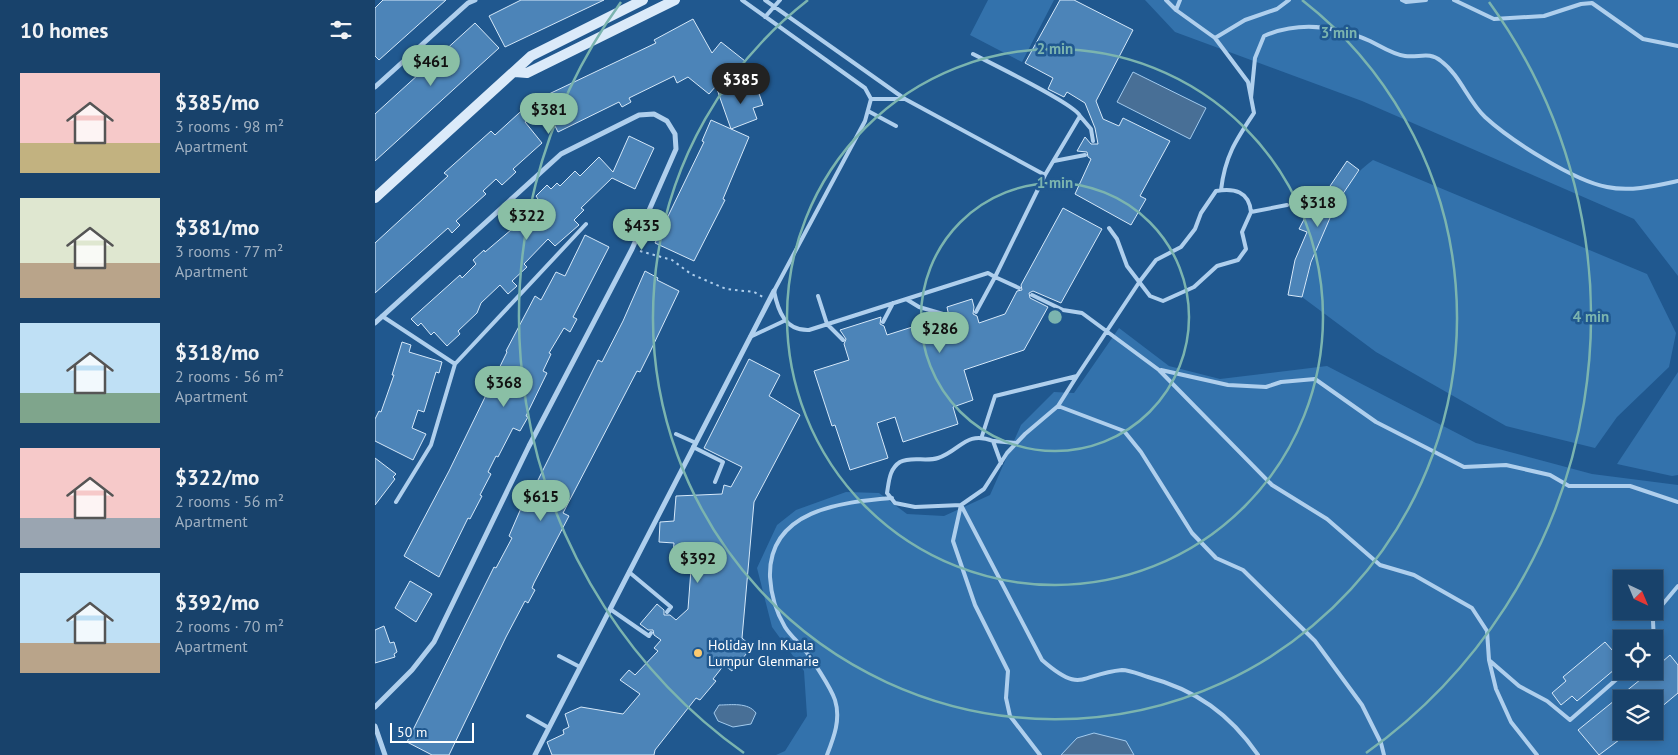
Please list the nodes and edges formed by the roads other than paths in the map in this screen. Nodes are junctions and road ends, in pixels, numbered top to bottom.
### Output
1 (475, 0) edge
2 (643, 0) edge
3 (675, 0) edge
4 (742, 0) edge
5 (765, 0) edge
6 (780, 0) edge
7 (1166, 0) edge
8 (1180, 0) edge
9 (1289, 0) edge
10 (1401, 0) edge
11 (1426, 0) edge
12 (1454, 0) edge
13 (774, 7) junction
14 (1176, 10) junction
15 (765, 17) junction
16 (1215, 38) junction
17 (1678, 46) edge
18 (973, 54) dead end
19 (515, 72) junction
20 (375, 87) edge
21 (1251, 98) junction
22 (871, 99) junction
23 (905, 99) junction
24 (868, 111) junction
25 (1080, 116) junction
26 (896, 126) dead end
27 (1093, 141) dead end
28 (1085, 156) dead end
29 (1053, 160) junction
30 (1045, 175) junction
31 (1678, 181) edge
32 (1221, 190) junction
33 (375, 198) edge
34 (1287, 206) dead end
35 (1251, 212) junction
36 (585, 224) dead end
37 (1109, 228) dead end
38 (995, 277) junction
39 (1140, 281) junction
40 (1019, 288) dead end
41 (774, 292) junction
42 (1032, 295) dead end
43 (818, 296) dead end
44 (906, 299) junction
45 (893, 303) junction
46 (976, 312) dead end
47 (383, 316) junction
48 (950, 316) dead end
49 (784, 321) junction
50 (883, 322) dead end
51 (375, 323) edge
52 (827, 324) junction
53 (1108, 331) junction
54 (749, 338) junction
55 (843, 340) dead end
56 (455, 364) junction
57 (1159, 370) junction
58 (1077, 376) junction
59 (1059, 406) junction
60 (676, 434) dead end
61 (982, 436) junction
62 (993, 441) junction
63 (1016, 443) junction
64 (695, 445) junction
65 (1001, 463) junction
66 (715, 482) dead end
67 (892, 498) junction
68 (396, 502) dead end
69 (1678, 502) edge
70 (961, 505) junction
71 (629, 572) junction
72 (1678, 586) edge
73 (610, 609) junction
74 (667, 612) dead end
75 (1653, 630) edge
76 (651, 633) dead end
77 (559, 656) dead end
78 (1489, 660) junction
79 (580, 667) junction
80 (1616, 680) edge
81 (375, 707) edge
82 (528, 716) dead end
83 (375, 726) edge
84 (549, 728) junction
85 (385, 755) edge
86 (535, 755) edge
87 (827, 755) edge
88 (1040, 755) edge
89 (1258, 755) edge
90 (1384, 755) edge
91 (1537, 755) edge

1 - 20 street
2 - 19 street
3 - 19 street
4 - 15 lane
5 - 13 lane
6 - 13 lane
7 - 14 lane
8 - 14 lane
9 - 16 lane
10 - 11 lane
12 - 17 lane
13 - 15 lane
13 - 23 lane
14 - 16 lane
15 - 22 lane
16 - 21 lane
18 - 25 lane
19 - 33 street
21 - 31 lane
21 - 32 lane
22 - 23 lane
22 - 24 lane
23 - 30 lane
24 - 26 lane
24 - 41 lane
25 - 27 lane
25 - 29 lane
28 - 29 lane
29 - 30 lane
30 - 38 lane
32 - 35 lane
32 - 39 lane
34 - 35 lane
35 - 39 lane
36 - 56 lane
37 - 39 lane
38 - 40 lane
38 - 44 lane
38 - 46 lane
39 - 53 lane
41 - 49 lane
41 - 54 street
42 - 53 lane
43 - 52 lane
44 - 45 lane
44 - 48 lane
45 - 50 lane
45 - 52 lane
47 - 51 street
47 - 56 lane
47 - 81 street
49 - 52 lane
49 - 54 lane
52 - 55 lane
53 - 57 lane
53 - 58 lane
54 - 64 street
56 - 68 lane
57 - 69 lane
57 - 78 lane
58 - 59 lane
58 - 61 lane
59 - 63 lane
59 - 90 lane
60 - 64 lane
61 - 62 lane
61 - 67 lane
62 - 63 lane
62 - 65 lane
63 - 65 lane
64 - 66 lane
64 - 71 street
65 - 70 lane
67 - 70 lane
67 - 87 lane
70 - 88 lane
70 - 89 lane
71 - 73 street
71 - 74 lane
72 - 75 lane
73 - 76 lane
73 - 79 street
77 - 79 lane
78 - 80 lane
78 - 91 lane
79 - 84 street
82 - 84 lane
83 - 85 street
84 - 86 street

